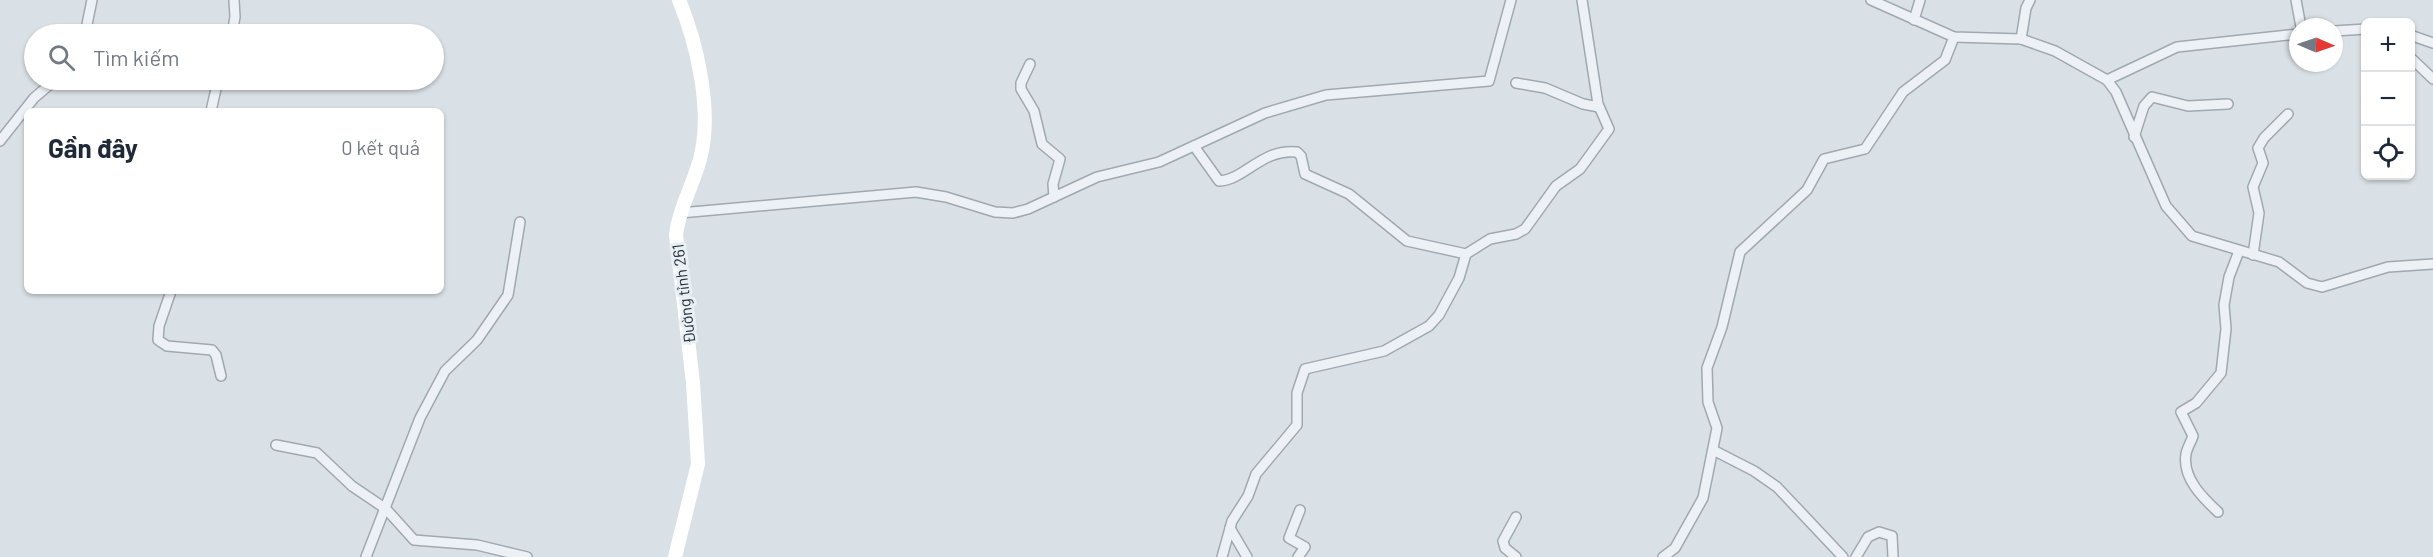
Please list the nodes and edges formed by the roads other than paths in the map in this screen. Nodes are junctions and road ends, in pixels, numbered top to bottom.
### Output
1 (92, 0) edge
2 (234, 0) edge
3 (679, 0) edge
4 (1511, 0) edge
5 (1582, 0) edge
6 (1871, 0) edge
7 (1920, 0) edge
8 (2030, 0) edge
9 (2296, 0) edge
10 (2299, 18) edge
11 (1914, 20) junction
12 (87, 24) edge
13 (234, 24) edge
14 (2361, 29) edge
15 (2343, 30) edge
16 (2348, 30) junction
17 (2361, 33) edge
18 (2289, 35) edge
19 (1953, 36) junction
20 (2415, 37) edge
21 (2021, 39) junction
22 (2433, 43) edge
23 (2415, 62) edge
24 (1030, 64) dead end
25 (2433, 79) edge
26 (2107, 80) junction
27 (1516, 82) dead end
28 (43, 90) edge
29 (216, 90) edge
30 (2228, 104) dead end
31 (1599, 107) junction
32 (26, 108) edge
33 (212, 108) edge
34 (24, 111) edge
35 (2288, 114) dead end
36 (2134, 137) junction
37 (0, 141) edge
38 (1194, 146) junction
39 (1054, 197) junction
40 (680, 213) junction
41 (520, 222) dead end
42 (2238, 251) junction
43 (1466, 254) junction
44 (2253, 255) junction
45 (2433, 264) edge
46 (170, 294) edge
47 (221, 376) dead end
48 (276, 445) dead end
49 (1715, 451) junction
50 (386, 509) junction
51 (1300, 510) dead end
52 (2218, 512) dead end
53 (1516, 517) dead end
54 (1230, 528) junction
55 (366, 557) edge
56 (527, 557) edge
57 (675, 557) edge
58 (1222, 557) edge
59 (1247, 557) edge
60 (1298, 557) edge
61 (1516, 557) edge
62 (1663, 557) edge
63 (1843, 557) edge
64 (1856, 557) edge
65 (1893, 557) edge

1 - 12 street
2 - 13 street
3 - 40 main road, Đường tỉnh 261
4 - 38 street
5 - 31 street
6 - 11 street
7 - 11 street
8 - 21 street
9 - 10 street
11 - 19 street
14 - 16 street
15 - 16 street
16 - 17 street
18 - 26 street
19 - 21 street
19 - 49 street
20 - 22 street
21 - 26 street
23 - 25 street
24 - 39 street
26 - 36 street
27 - 31 street
28 - 32 street
29 - 33 street
30 - 36 street
31 - 43 street
34 - 37 street
35 - 44 street
36 - 42 street
38 - 39 street
38 - 43 street
39 - 40 street
40 - 57 main road, Đường tỉnh 261
41 - 50 street
42 - 44 street
42 - 52 street
43 - 54 street
44 - 45 street
46 - 47 street
48 - 50 street
49 - 62 street
49 - 63 street
50 - 55 street
50 - 56 street
51 - 60 street
53 - 61 street
54 - 58 street
54 - 59 street
64 - 65 street

